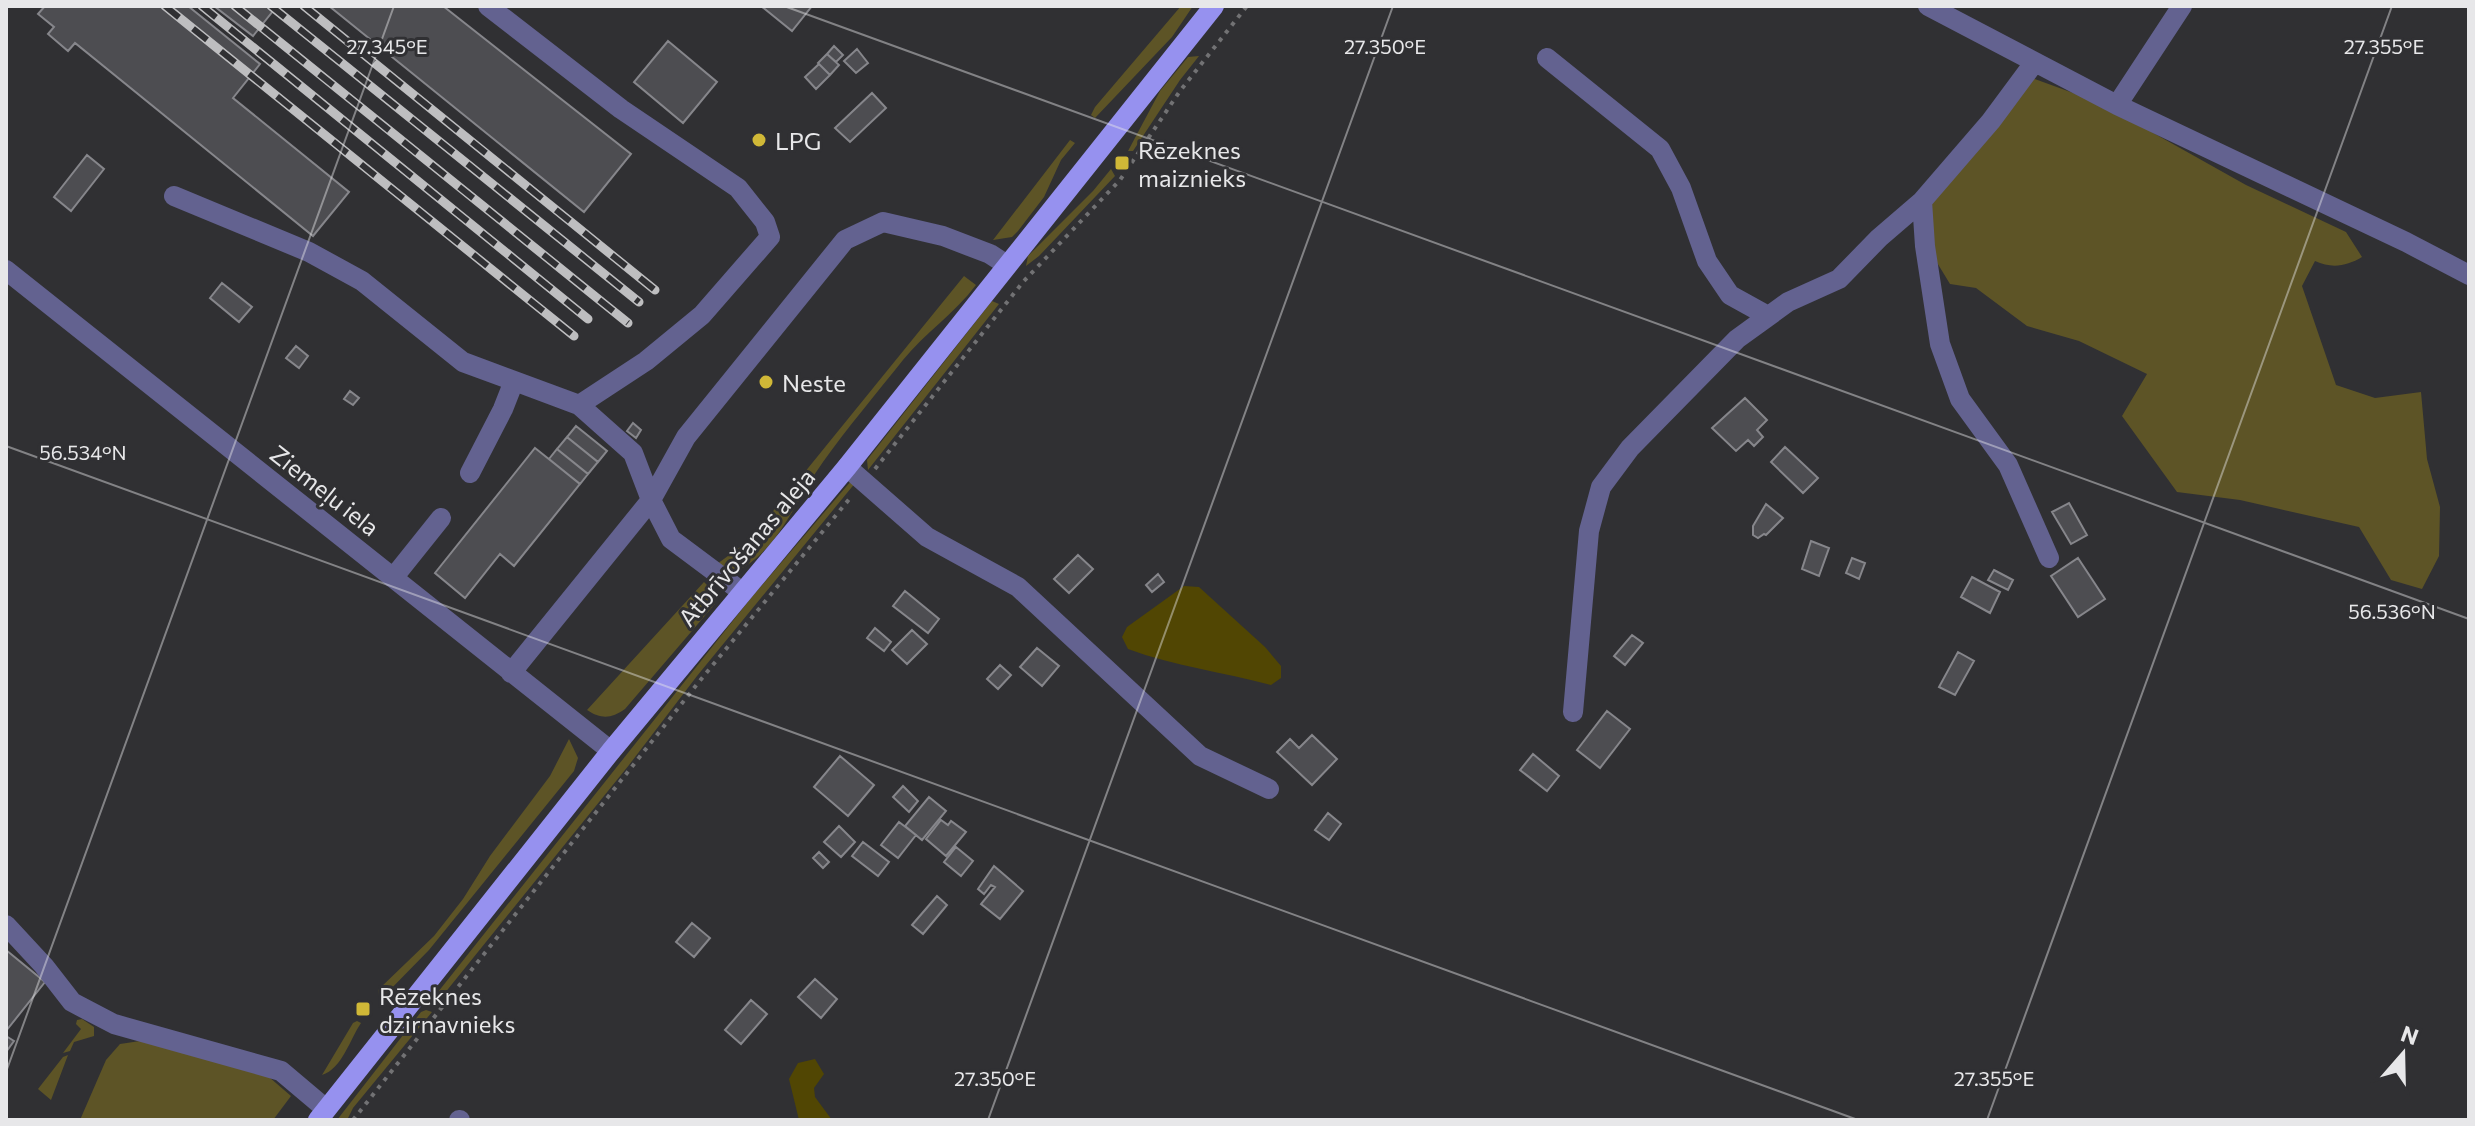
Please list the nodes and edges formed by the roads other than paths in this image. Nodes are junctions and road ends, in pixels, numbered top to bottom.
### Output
1 (488, 6) edge
2 (1214, 6) edge
3 (1928, 6) edge
4 (2182, 6) edge
5 (1547, 58) dead end
6 (2034, 63) junction
7 (2117, 105) junction
8 (174, 196) dead end
9 (1922, 201) junction
10 (1007, 265) junction
11 (6, 270) edge
12 (2469, 275) edge
13 (1768, 316) junction
14 (514, 381) junction
15 (579, 405) junction
16 (847, 467) junction
17 (470, 473) dead end
18 (651, 500) junction
19 (441, 518) dead end
20 (2049, 558) dead end
21 (393, 578) junction
22 (742, 592) junction
23 (511, 673) junction
24 (1573, 712) dead end
25 (611, 751) junction
26 (1269, 789) dead end
27 (6, 925) edge
28 (322, 1115) edge

1 - 15 street
2 - 10 main road, Atbrīvošanas aleja
3 - 6 street
4 - 7 street
5 - 13 street
6 - 7 street
6 - 9 street
7 - 12 street
8 - 14 street
9 - 13 street
9 - 20 street
10 - 16 main road, Atbrīvošanas aleja
10 - 18 street
11 - 21 street, Ziemeļu iela
13 - 24 street
14 - 15 street
14 - 17 street
15 - 18 street
16 - 22 main road, Atbrīvošanas aleja
16 - 26 street
18 - 22 street
18 - 23 street
19 - 21 street
21 - 23 street, Ziemeļu iela
22 - 25 main road, Atbrīvošanas aleja
23 - 25 street, Ziemeļu iela
25 - 28 main road, Atbrīvošanas aleja
27 - 28 street

